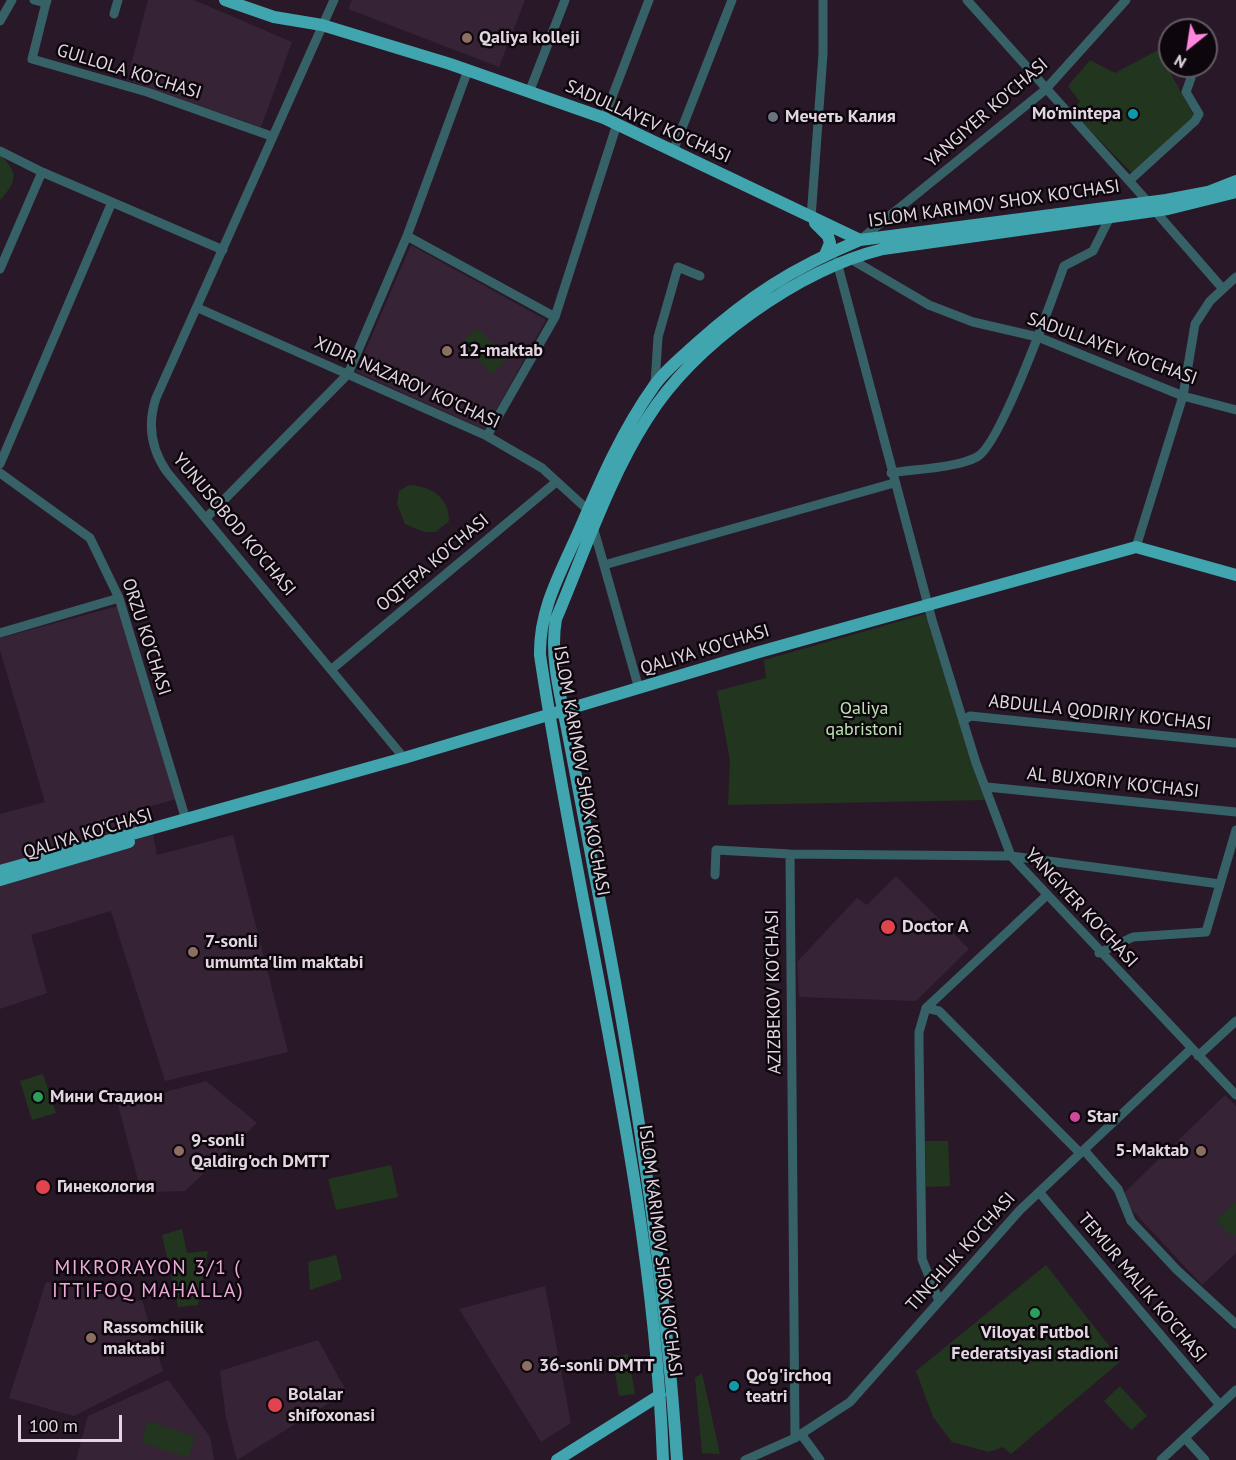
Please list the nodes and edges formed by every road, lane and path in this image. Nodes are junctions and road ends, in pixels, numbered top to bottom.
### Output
1 (12, 0) edge
2 (34, 0) edge
3 (118, 0) edge
4 (225, 0) edge
5 (334, 0) edge
6 (565, 0) edge
7 (649, 0) edge
8 (732, 0) edge
9 (823, 0) edge
10 (967, 0) edge
11 (1126, 0) edge
12 (47, 2) edge
13 (114, 14) dead end
14 (0, 21) edge
15 (322, 25) junction
16 (468, 70) junction
17 (1191, 78) dead end
18 (530, 90) junction
19 (1045, 90) junction
20 (604, 118) junction
21 (617, 124) junction
22 (271, 136) junction
23 (0, 151) edge
24 (673, 151) junction
25 (42, 172) junction
26 (1129, 181) junction
27 (1236, 181) edge
28 (1236, 192) edge
29 (112, 202) junction
30 (1152, 207) junction
31 (1110, 217) junction
32 (811, 218) junction
33 (1052, 220) junction
34 (407, 236) junction
35 (860, 240) junction
36 (223, 250) junction
37 (825, 255) junction
38 (843, 260) junction
39 (0, 269) edge
40 (700, 276) dead end
41 (1236, 277) edge
42 (1223, 289) junction
43 (198, 308) junction
44 (555, 317) junction
45 (1038, 338) junction
46 (680, 358) junction
47 (690, 366) junction
48 (348, 374) junction
49 (656, 384) junction
50 (1183, 396) junction
51 (1236, 410) edge
52 (487, 436) junction
53 (0, 464) edge
54 (0, 473) edge
55 (893, 478) junction
56 (555, 483) junction
57 (588, 510) junction
58 (207, 517) junction
59 (594, 530) junction
60 (1136, 546) junction
61 (604, 565) junction
62 (1236, 574) edge
63 (119, 598) junction
64 (928, 605) junction
65 (0, 633) edge
66 (332, 669) junction
67 (639, 689) junction
68 (564, 712) junction
69 (550, 716) junction
70 (963, 721) junction
71 (1236, 743) edge
72 (404, 758) junction
73 (987, 787) junction
74 (1236, 812) edge
75 (186, 820) junction
76 (1236, 830) edge
77 (790, 854) junction
78 (1011, 856) junction
79 (0, 871) edge
80 (716, 875) dead end
81 (0, 880) edge
82 (1220, 884) junction
83 (1046, 896) junction
84 (1099, 953) junction
85 (926, 1008) junction
86 (1236, 1021) edge
87 (1195, 1053) junction
88 (1236, 1095) edge
89 (631, 1120) junction
90 (1082, 1151) junction
91 (1039, 1192) junction
92 (939, 1301) junction
93 (1236, 1324) edge
94 (660, 1395) junction
95 (1234, 1397) edge
96 (1220, 1405) junction
97 (798, 1436) junction
98 (1185, 1438) junction
99 (557, 1460) edge
100 (663, 1460) edge
101 (676, 1460) edge
102 (746, 1460) edge
103 (820, 1460) edge
104 (1161, 1460) edge
105 (1205, 1460) edge

1 - 14 street
2 - 12 street
3 - 13 street
4 - 15 main road, SADULLAYEV KO'CHASI
5 - 15 street, YUNUSOBOD KO'CHASI
6 - 18 street
7 - 20 street
8 - 24 street
9 - 32 street
10 - 19 street
11 - 19 street, YANGIYER KO'CHASI
12 - 22 street, GULLOLA KO'CHASI
15 - 16 main road, SADULLAYEV KO'CHASI
15 - 22 street, YUNUSOBOD KO'CHASI
16 - 18 main road, SADULLAYEV KO'CHASI
16 - 34 street
17 - 26 street
18 - 20 main road, SADULLAYEV KO'CHASI
19 - 26 street
19 - 35 street, YANGIYER KO'CHASI
20 - 21 main road, SADULLAYEV KO'CHASI
21 - 24 main road, SADULLAYEV KO'CHASI
21 - 44 street
22 - 36 street, YUNUSOBOD KO'CHASI
23 - 25 street
24 - 32 main road, SADULLAYEV KO'CHASI
25 - 29 street
25 - 39 street
26 - 30 street
27 - 30 main road, ISLOM KARIMOV SHOX KO'CHASI
28 - 30 main road, ISLOM KARIMOV SHOX KO'CHASI
29 - 36 street
29 - 53 street
30 - 31 main road, ISLOM KARIMOV SHOX KO'CHASI
30 - 33 main road, ISLOM KARIMOV SHOX KO'CHASI
30 - 42 street
31 - 33 main road, ISLOM KARIMOV SHOX KO'CHASI
31 - 45 street
32 - 35 main road, SADULLAYEV KO'CHASI
32 - 37 main road, SADULLAYEV KO'CHASI
33 - 35 main road, ISLOM KARIMOV SHOX KO'CHASI
33 - 38 main road, ISLOM KARIMOV SHOX KO'CHASI
34 - 44 street
34 - 48 street
35 - 37 main road, ISLOM KARIMOV SHOX KO'CHASI
36 - 43 street, YUNUSOBOD KO'CHASI
37 - 46 main road, ISLOM KARIMOV SHOX KO'CHASI
38 - 45 street, SADULLAYEV KO'CHASI
38 - 47 main road, ISLOM KARIMOV SHOX KO'CHASI
38 - 55 street, YANGIYER KO'CHASI
40 - 49 street
41 - 42 street
42 - 50 street
43 - 48 street, XIDIR NAZAROV KO'CHASI
43 - 58 street, YUNUSOBOD KO'CHASI
44 - 52 street
45 - 50 street, SADULLAYEV KO'CHASI
45 - 55 street
46 - 47 main road
46 - 49 main road, ISLOM KARIMOV SHOX KO'CHASI
47 - 59 main road, ISLOM KARIMOV SHOX KO'CHASI
48 - 52 street, XIDIR NAZAROV KO'CHASI
48 - 58 street
49 - 57 main road, ISLOM KARIMOV SHOX KO'CHASI
50 - 51 street, SADULLAYEV KO'CHASI
50 - 60 street
52 - 56 street, XIDIR NAZAROV KO'CHASI
54 - 63 street, ORZU KO'CHASI
55 - 61 street
55 - 64 street, YANGIYER KO'CHASI
56 - 57 street, XIDIR NAZAROV KO'CHASI
56 - 66 street, OQTEPA KO'CHASI
57 - 69 main road, ISLOM KARIMOV SHOX KO'CHASI
58 - 66 street, YUNUSOBOD KO'CHASI
59 - 61 street
59 - 68 main road, ISLOM KARIMOV SHOX KO'CHASI
60 - 62 main road
60 - 64 main road, QALIYA KO'CHASI
61 - 67 street
63 - 65 street
63 - 75 street, ORZU KO'CHASI
64 - 67 main road, QALIYA KO'CHASI
64 - 70 street, YANGIYER KO'CHASI
66 - 72 street, YUNUSOBOD KO'CHASI
67 - 68 main road, QALIYA KO'CHASI
68 - 69 main road, QALIYA KO'CHASI
68 - 89 main road, ISLOM KARIMOV SHOX KO'CHASI
69 - 72 main road, QALIYA KO'CHASI
69 - 89 main road, ISLOM KARIMOV SHOX KO'CHASI
70 - 71 street, ABDULLA QODIRIY KO'CHASI
70 - 73 street, YANGIYER KO'CHASI
72 - 75 main road, QALIYA KO'CHASI
73 - 74 street, AL BUXORIY KO'CHASI
73 - 78 street, YANGIYER KO'CHASI
75 - 79 main road, QALIYA KO'CHASI
75 - 81 main road, QALIYA KO'CHASI
76 - 82 street
77 - 78 street
77 - 80 street
77 - 97 street, AZIZBEKOV KO'CHASI
78 - 82 street
78 - 83 street, YANGIYER KO'CHASI
82 - 84 street
83 - 84 street, YANGIYER KO'CHASI
83 - 85 street
84 - 87 street, YANGIYER KO'CHASI
85 - 90 street
85 - 92 street
86 - 87 street, TINCHLIK KO'CHASI
87 - 88 street, YANGIYER KO'CHASI
87 - 90 street, TINCHLIK KO'CHASI
89 - 94 main road, ISLOM KARIMOV SHOX KO'CHASI
89 - 101 main road, ISLOM KARIMOV SHOX KO'CHASI
90 - 91 street, TINCHLIK KO'CHASI
90 - 93 street
91 - 92 street, TINCHLIK KO'CHASI
91 - 96 street, TEMUR MALIK KO'CHASI
92 - 97 street, TINCHLIK KO'CHASI
94 - 99 main road
94 - 100 main road, ISLOM KARIMOV SHOX KO'CHASI
95 - 96 street
96 - 98 street
97 - 102 street, TINCHLIK KO'CHASI
97 - 103 street
98 - 104 street
98 - 105 street

